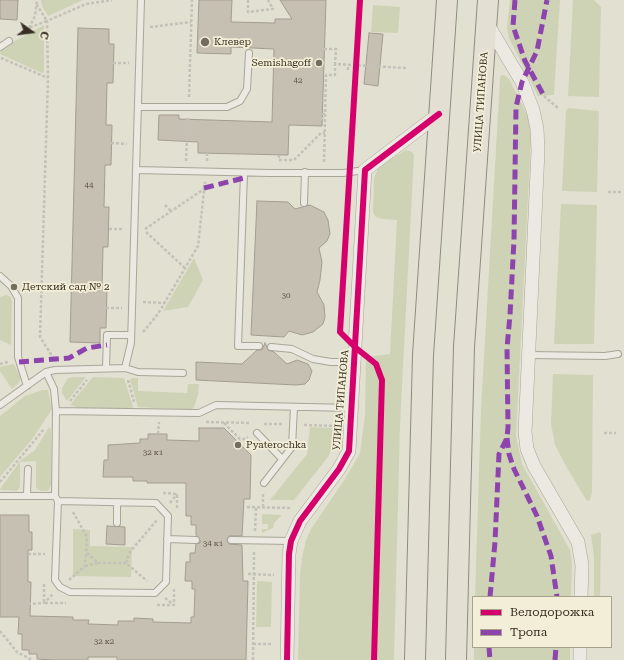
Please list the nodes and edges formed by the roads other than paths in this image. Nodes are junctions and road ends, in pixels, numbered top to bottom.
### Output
1 (141, 0) edge
2 (447, 0) edge
3 (488, 0) edge
4 (487, 23) junction
5 (9, 41) road end
6 (0, 47) edge
7 (249, 53) dead end
8 (138, 107) junction
9 (439, 114) junction
10 (136, 170) junction
11 (365, 170) junction
12 (244, 172) junction
13 (305, 172) junction
14 (304, 204) dead end
15 (0, 276) edge
16 (131, 335) junction
17 (259, 346) dead end
18 (271, 347) dead end
19 (618, 354) dead end
20 (527, 355) junction
21 (355, 362) junction
22 (106, 368) junction
23 (125, 368) junction
24 (46, 372) junction
25 (183, 373) dead end
26 (27, 386) junction
27 (0, 405) edge
28 (294, 407) junction
29 (352, 408) junction
30 (56, 411) junction
31 (257, 433) dead end
32 (282, 459) junction
33 (28, 469) dead end
34 (264, 483) dead end
35 (27, 495) junction
36 (0, 496) edge
37 (56, 499) junction
38 (117, 502) junction
39 (117, 523) dead end
40 (167, 539) junction
41 (196, 540) dead end
42 (231, 540) dead end
43 (291, 541) junction
44 (581, 596) edge
45 (580, 648) edge
46 (287, 660) edge
47 (414, 660) edge
48 (456, 660) edge
49 (580, 660) edge

1 - 8 lane
2 - 9 main road
3 - 4 main road, УЛИЦА ТИПАНОВА
4 - 20 street, УЛИЦА ТИПАНОВА
4 - 48 main road, УЛИЦА ТИПАНОВА
5 - 6 lane
7 - 8 lane
8 - 10 lane
9 - 11 street
9 - 47 main road
10 - 12 lane
10 - 16 lane
11 - 13 lane
11 - 21 street, УЛИЦА ТИПАНОВА
12 - 13 lane
12 - 17 lane
13 - 14 lane
15 - 26 lane
16 - 22 lane
16 - 23 lane
18 - 21 lane
19 - 20 lane
20 - 44 street, УЛИЦА ТИПАНОВА
21 - 29 street, УЛИЦА ТИПАНОВА
22 - 23 lane
22 - 24 lane
23 - 25 lane
24 - 26 lane
24 - 30 lane
26 - 27 lane
28 - 29 lane
28 - 30 lane
28 - 32 lane
29 - 43 street, УЛИЦА ТИПАНОВА
30 - 37 lane
31 - 32 lane
32 - 34 lane
33 - 35 lane
35 - 36 lane
35 - 37 lane
37 - 38 lane
37 - 40 lane
38 - 39 lane
38 - 40 lane
40 - 41 lane
42 - 43 lane
43 - 46 street, УЛИЦА ТИПАНОВА
45 - 49 street

